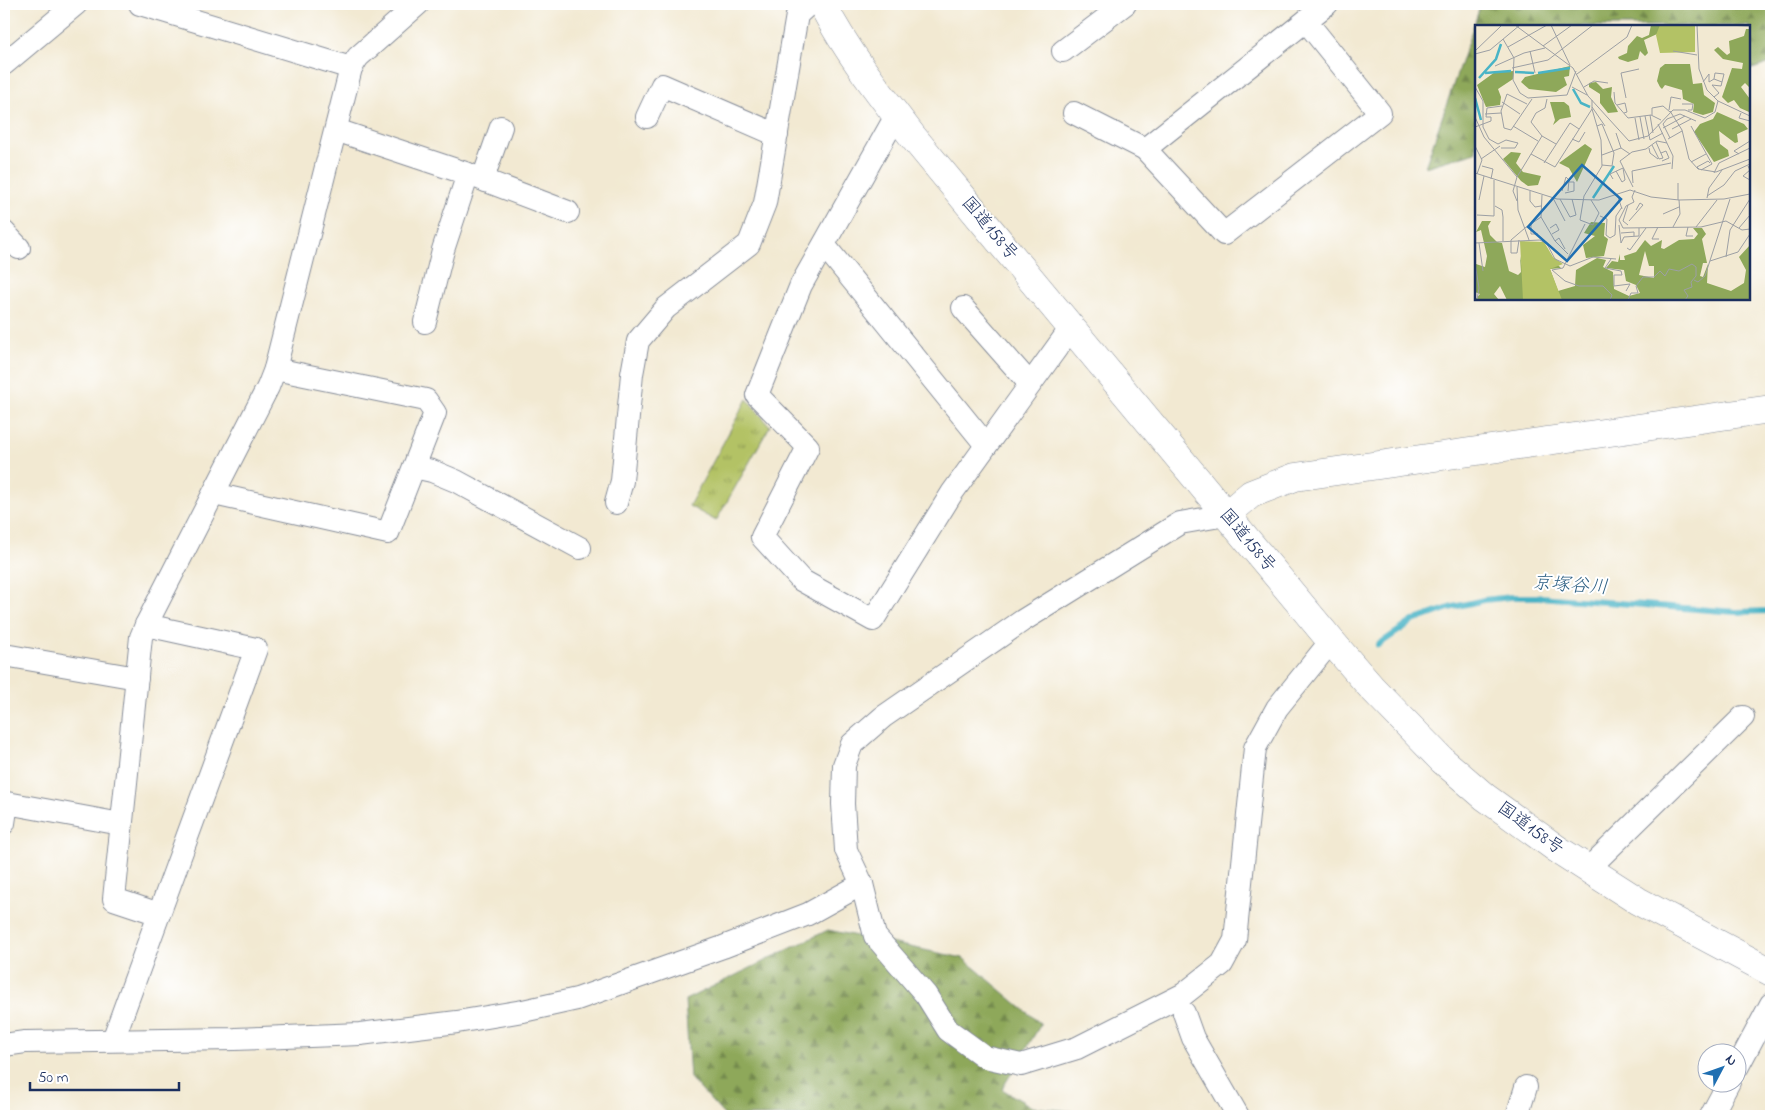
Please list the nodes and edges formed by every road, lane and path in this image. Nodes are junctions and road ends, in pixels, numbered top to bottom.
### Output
1 (76, 4) edge
2 (140, 4) edge
3 (418, 4) edge
4 (810, 4) edge
5 (822, 4) edge
6 (1125, 4) edge
7 (1328, 4) edge
8 (1306, 21) junction
9 (1063, 51) dead end
10 (4, 64) edge
11 (351, 68) junction
12 (1074, 113) dead end
13 (896, 116) junction
14 (646, 117) dead end
15 (501, 127) dead end
16 (336, 130) junction
17 (777, 135) junction
18 (1145, 149) junction
19 (477, 178) junction
20 (568, 212) dead end
21 (824, 245) junction
22 (963, 308) dead end
23 (425, 322) dead end
24 (1071, 328) junction
25 (274, 369) junction
26 (1030, 384) junction
27 (1771, 409) edge
28 (986, 446) junction
29 (414, 468) junction
30 (214, 494) junction
31 (616, 503) dead end
32 (1226, 515) junction
33 (580, 548) dead end
34 (146, 625) junction
35 (1331, 641) junction
36 (10, 656) dead end
37 (137, 678) junction
38 (1743, 717) dead end
39 (4, 823) edge
40 (121, 824) junction
41 (1588, 869) junction
42 (862, 884) junction
43 (159, 914) junction
44 (1771, 972) edge
45 (1771, 1004) edge
46 (1184, 1013) dead end
47 (113, 1040) junction
48 (4, 1046) edge
49 (1748, 1047) edge
50 (1526, 1088) dead end
51 (1724, 1092) edge
52 (1238, 1116) edge
53 (1517, 1116) edge
54 (1711, 1116) edge

1 - 10 street
2 - 11 street
3 - 11 street
4 - 17 street
5 - 13 main road, 国道158号
6 - 9 street
7 - 8 street
8 - 18 street
8 - 18 street
11 - 16 street
12 - 18 street
13 - 21 street
13 - 24 main road, 国道158号
14 - 17 street
15 - 19 street
16 - 19 street
16 - 25 street
17 - 31 street
19 - 20 street
19 - 23 street
21 - 28 street
21 - 28 street
22 - 26 street
24 - 26 street
24 - 32 main road, 国道158号
25 - 29 street
25 - 30 street
26 - 28 street
27 - 32 main road
29 - 30 street
29 - 33 street
30 - 34 street
32 - 35 main road, 国道158号
32 - 42 street
34 - 37 street
34 - 43 street
35 - 41 main road, 国道158号
35 - 42 street
36 - 37 street
37 - 40 street
38 - 41 street
39 - 40 street
40 - 43 street
41 - 44 main road, 国道158号
42 - 47 street
43 - 47 street
45 - 49 street
46 - 52 street
47 - 48 street
50 - 53 street
51 - 54 street

